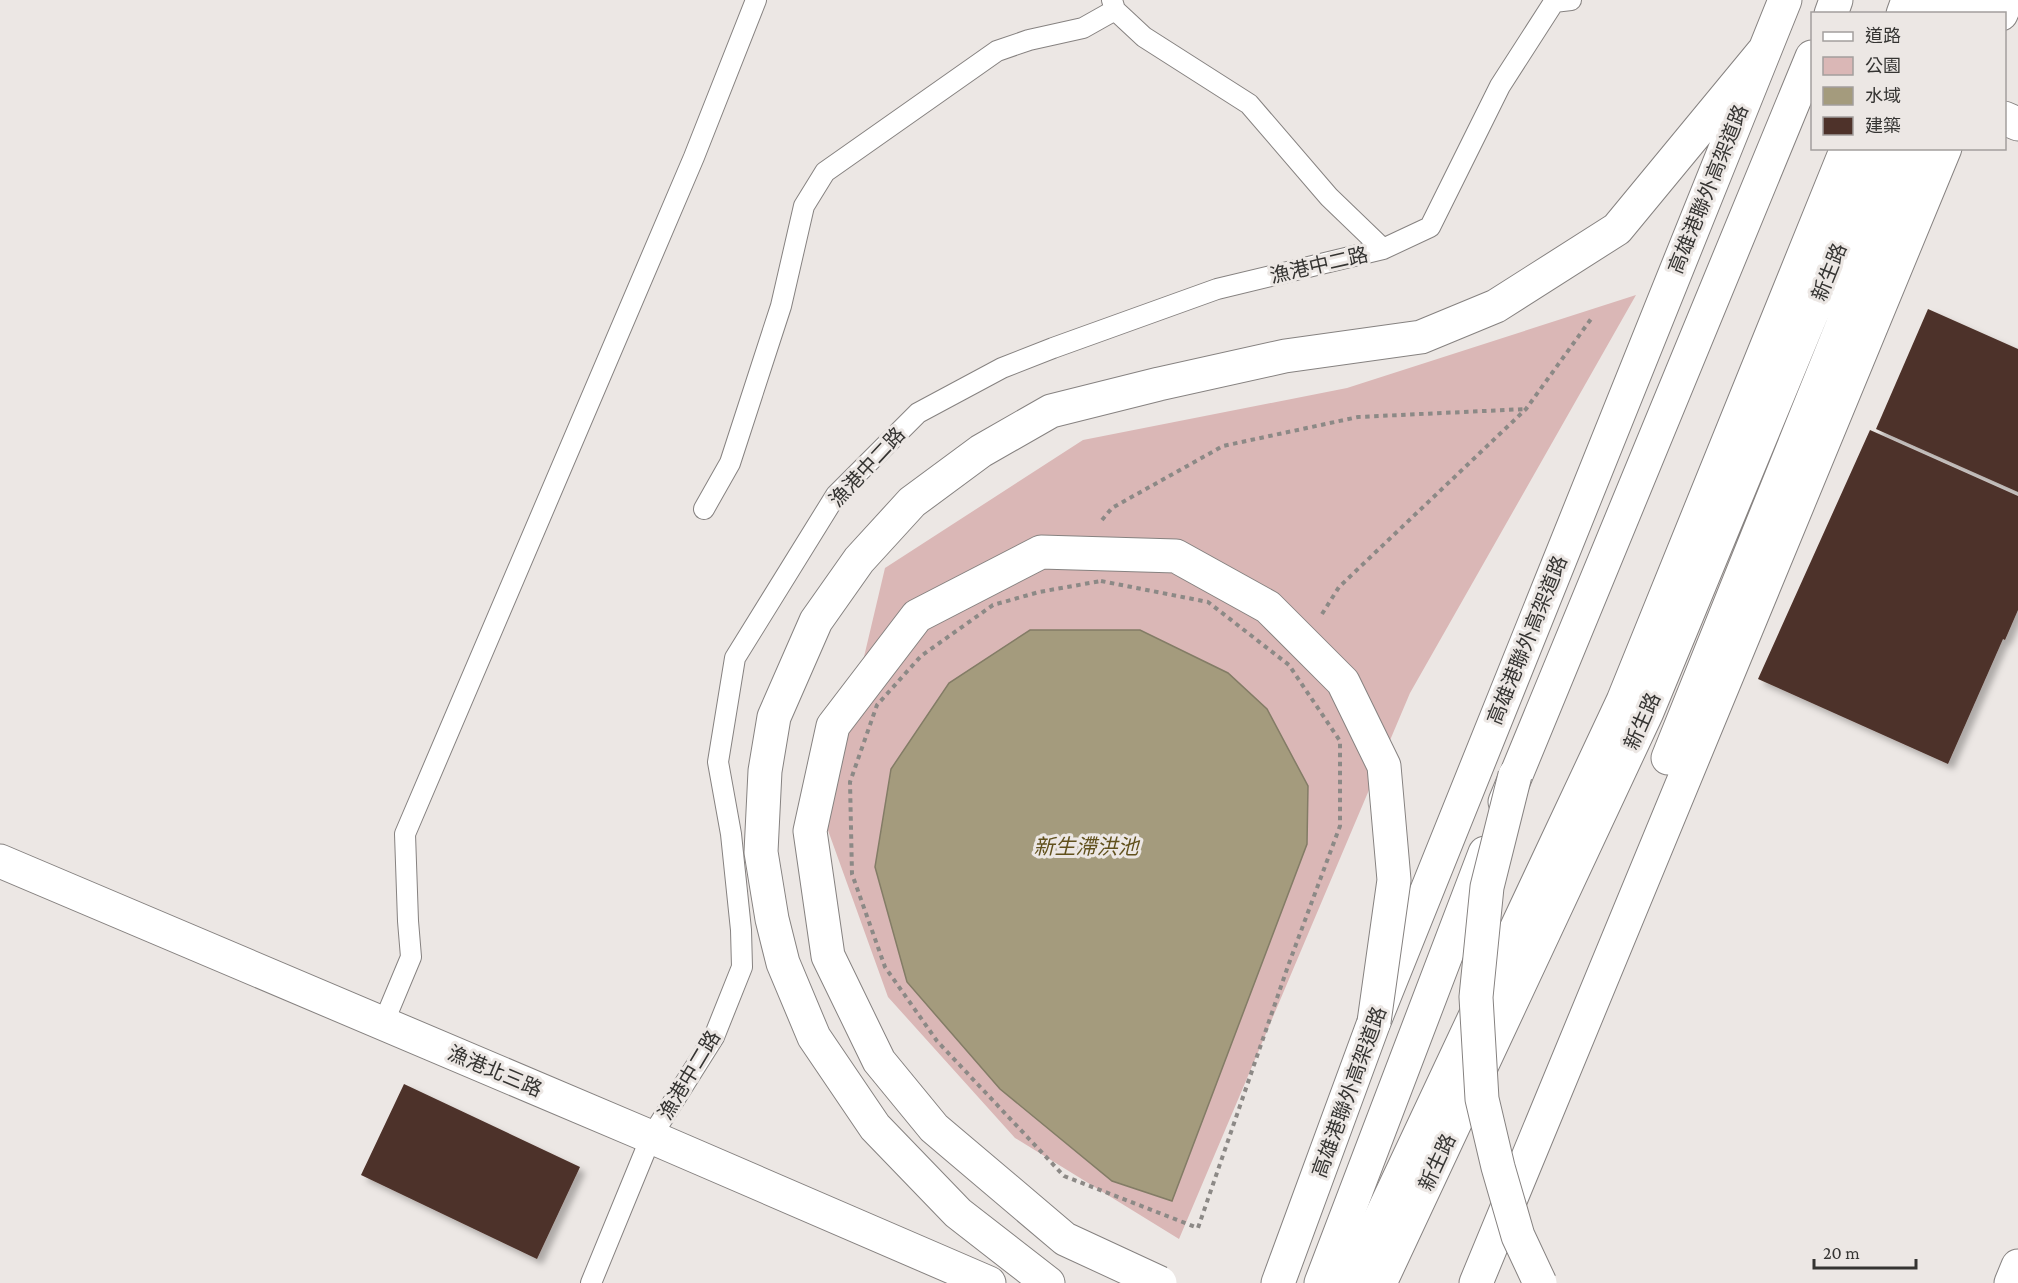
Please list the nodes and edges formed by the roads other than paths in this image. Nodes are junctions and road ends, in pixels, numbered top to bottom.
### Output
1 (756, 0) edge
2 (1571, 0) edge
3 (1785, 0) edge
4 (1114, 5) edge
5 (1763, 52) junction
6 (1811, 59) edge
7 (1846, 150) edge
8 (1879, 150) edge
9 (1913, 150) edge
10 (1944, 150) edge
11 (1383, 249) junction
12 (704, 509) dead end
13 (1515, 775) junction
14 (0, 861) edge
15 (1374, 1022) junction
16 (384, 1024) junction
17 (651, 1137) junction
18 (2018, 1266) edge
19 (591, 1283) edge
20 (989, 1283) edge
21 (1048, 1283) edge
22 (1160, 1283) edge
23 (1278, 1283) edge
24 (1321, 1283) edge
25 (1350, 1283) edge
26 (1380, 1283) edge
27 (1456, 1283) edge
28 (1476, 1283) edge
29 (1540, 1283) edge
30 (2011, 1283) edge

1 - 16 lane
2 - 11 lane, 漁港中二路
3 - 5 main road, 高雄港聯外高架道路
4 - 11 lane
4 - 12 lane
5 - 15 main road, 高雄港聯外高架道路, bridge
5 - 21 main road
6 - 13 main road, 高雄港聯外高架道路
7 - 25 main road, 新生路
8 - 26 main road, 新生路
9 - 27 main road, 新生路
10 - 28 main road
11 - 17 lane, 漁港中二路
13 - 24 main road, 高雄港聯外高架道路, bridge
13 - 29 main road, bridge
14 - 16 main road, 漁港北三路
15 - 22 main road, bridge
15 - 23 main road, 高雄港聯外高架道路
16 - 17 main road, 漁港北三路
17 - 19 lane, 漁港中二路
17 - 20 main road, 漁港北三路
18 - 30 main road

